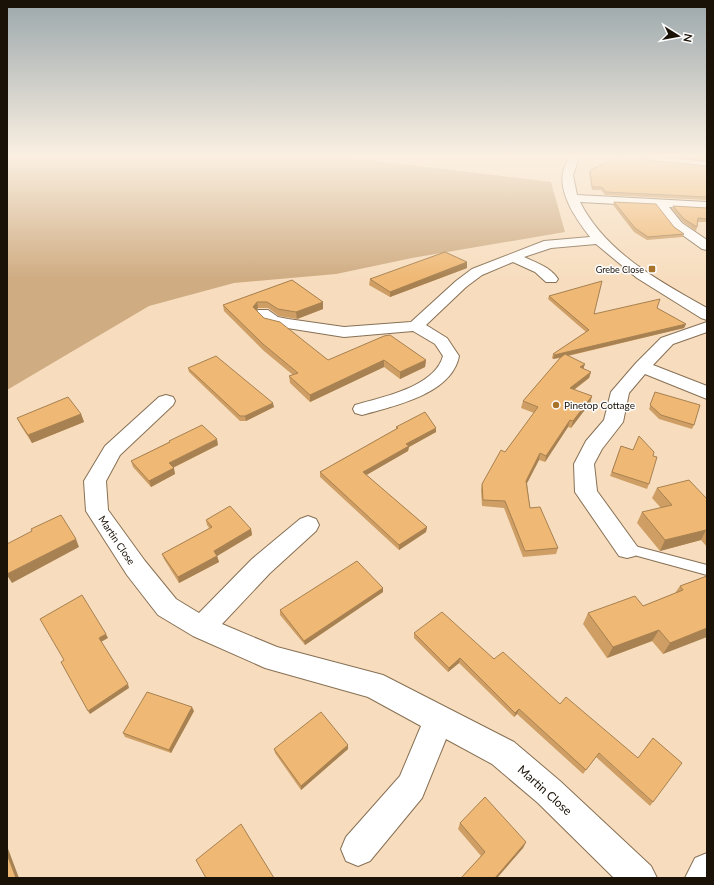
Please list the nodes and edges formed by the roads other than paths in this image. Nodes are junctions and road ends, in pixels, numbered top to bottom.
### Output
1 (571, 198) joint
2 (659, 203) junction
3 (707, 206) edge
4 (599, 240) junction
5 (707, 246) edge
6 (514, 258) junction
7 (551, 279) dead end
8 (263, 313) edge
9 (707, 315) edge
10 (416, 326) junction
11 (707, 327) edge
12 (642, 367) junction
13 (707, 393) edge
14 (166, 401) dead end
15 (362, 409) dead end
16 (308, 525) dead end
17 (627, 549) joint
18 (707, 570) edge
19 (202, 628) junction
20 (439, 720) junction
21 (358, 849) dead end
22 (707, 870) edge
23 (639, 878) edge
24 (703, 878) edge

1 - 2 street
1 - 4 street
2 - 3 street
2 - 5 street
4 - 6 street
4 - 9 street
6 - 7 street
6 - 10 street
8 - 10 street
10 - 15 street
11 - 12 street
12 - 13 street
12 - 17 street
14 - 19 street, Martin Close
16 - 19 street
17 - 18 lane
19 - 20 street, Martin Close
20 - 21 street
20 - 23 street, Martin Close
22 - 24 street

